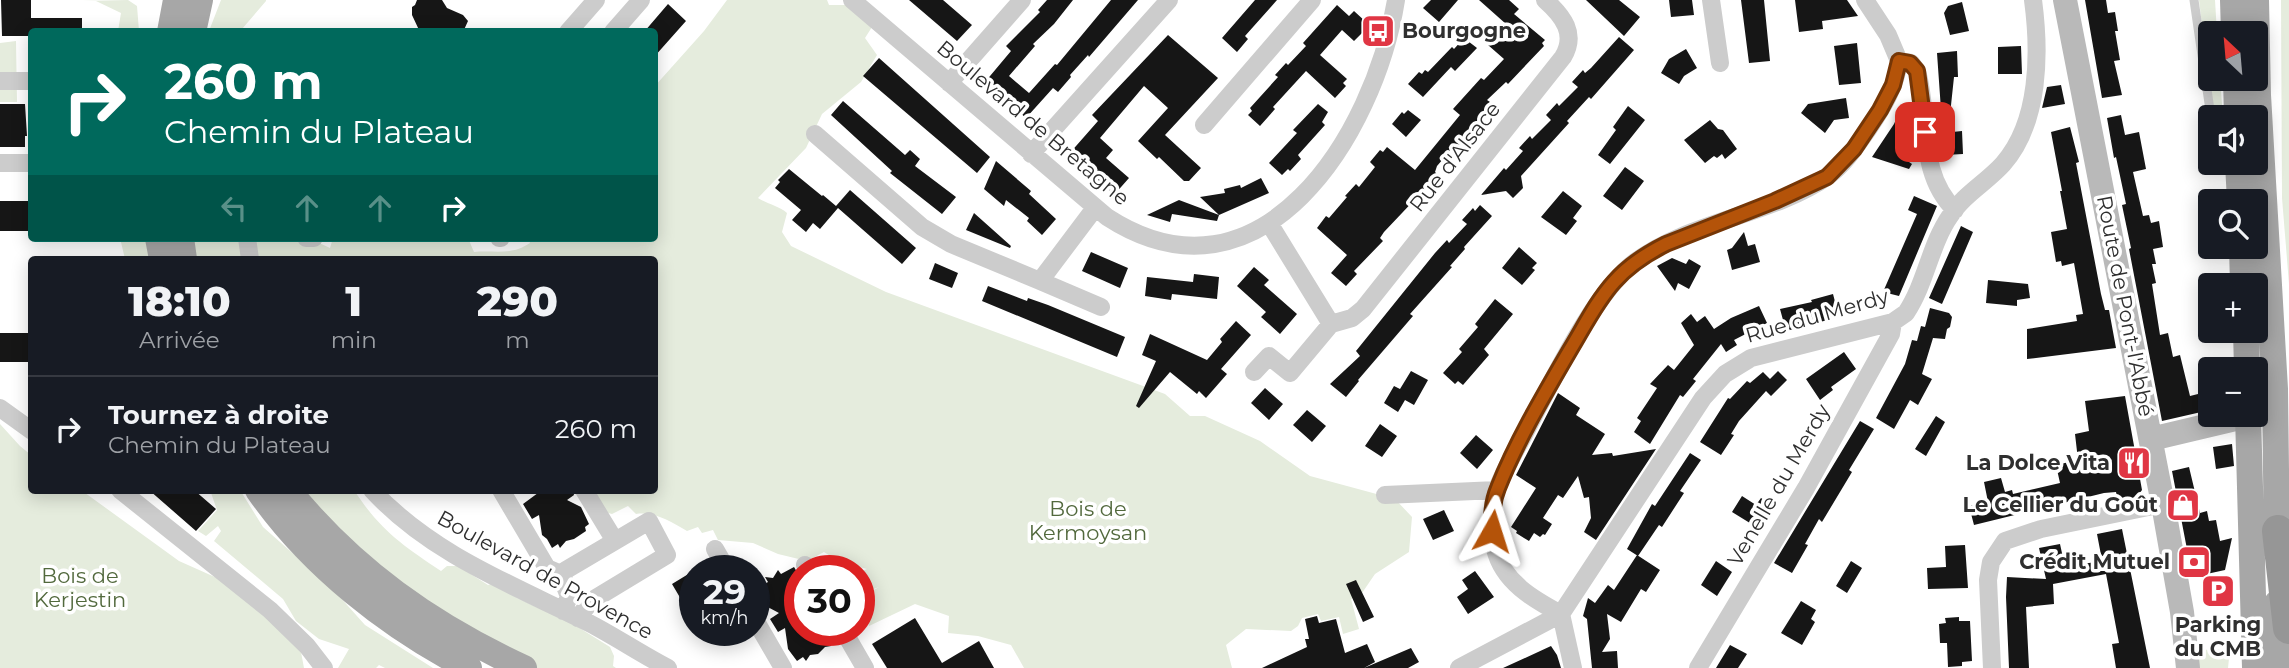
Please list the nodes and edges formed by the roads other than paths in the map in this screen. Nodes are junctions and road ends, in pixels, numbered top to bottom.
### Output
1 (159, 0) edge
2 (176, 0) edge
3 (207, 0) edge
4 (596, 0) edge
5 (852, 0) edge
6 (1022, 0) edge
7 (1169, 0) edge
8 (1312, 0) edge
9 (1396, 0) edge
10 (1545, 0) edge
11 (1711, 0) edge
12 (1866, 0) edge
13 (2034, 0) edge
14 (2065, 0) edge
15 (2194, 0) edge
16 (2233, 0) edge
17 (2256, 0) edge
18 (636, 2) edge
19 (2234, 21) edge
20 (189, 22) edge
21 (156, 28) edge
22 (572, 28) edge
23 (616, 28) edge
24 (1899, 61) junction
25 (1720, 62) dead end
26 (0, 81) edge
27 (28, 81) edge
28 (948, 83) junction
29 (2209, 105) edge
30 (1204, 125) dead end
31 (815, 134) dead end
32 (1031, 154) junction
33 (0, 163) edge
34 (28, 163) edge
35 (1095, 208) junction
36 (1955, 209) junction
37 (1269, 223) junction
38 (1040, 281) junction
39 (1101, 307) dead end
40 (1893, 322) junction
41 (1331, 324) junction
42 (1254, 372) dead end
43 (0, 408) edge
44 (2200, 427) edge
45 (2248, 427) edge
46 (28, 428) edge
47 (2151, 439) junction
48 (1497, 489) junction
49 (125, 494) edge
50 (260, 494) edge
51 (291, 494) edge
52 (376, 494) edge
53 (504, 494) edge
54 (586, 494) edge
55 (1385, 495) dead end
56 (2163, 504) junction
57 (2278, 531) junction
58 (615, 541) junction
59 (715, 549) dead end
60 (718, 555) edge
61 (563, 575) junction
62 (571, 614) junction
63 (1561, 614) junction
64 (2289, 628) edge
65 (770, 646) edge
66 (853, 646) edge
67 (2186, 663) edge
68 (324, 668) edge
69 (470, 668) edge
70 (524, 668) edge
71 (668, 668) edge
72 (783, 668) edge
73 (866, 668) edge
74 (1459, 668) edge
75 (1573, 668) edge
76 (1698, 668) edge
77 (1992, 668) edge
78 (2255, 668) edge
79 (2278, 668) edge

1 - 21 main road
2 - 20 main road
3 - 20 main road
4 - 22 street
5 - 28 street, Boulevard de Bretagne
6 - 28 street
7 - 32 street
8 - 30 street
9 - 37 street, Boulevard de Bretagne
10 - 41 street, Rue d'Alsace
11 - 25 street
12 - 24 street
13 - 36 street, Rue du Merdy
14 - 47 main road, Route de Pont-l'Abbé
15 - 29 lane
16 - 19 main road
17 - 57 main road
18 - 23 street
24 - 36 street
24 - 48 street
26 - 27 street
28 - 32 street, Boulevard de Bretagne
31 - 38 street
32 - 35 street, Boulevard de Bretagne
33 - 34 street
35 - 37 street, Boulevard de Bretagne
35 - 38 street
36 - 40 street, Rue du Merdy
37 - 41 street
38 - 39 street
40 - 63 street, Rue du Merdy
40 - 76 street, Venelle du Merdy
41 - 42 street, Rue d'Alsace
43 - 46 street
44 - 47 main road
45 - 78 main road
47 - 56 main road, Route de Pont-l'Abbé
48 - 55 street
48 - 63 street
49 - 68 street
50 - 69 main road
51 - 70 main road
52 - 62 street, Boulevard de Provence
53 - 61 street
54 - 58 street
56 - 67 main road, Route de Pont-l'Abbé
56 - 77 street
57 - 64 highway
57 - 79 main road
58 - 61 street
58 - 62 street
59 - 60 street
61 - 62 street
62 - 71 street, Boulevard de Provence
63 - 74 street, Rue du Merdy
63 - 75 street
65 - 72 street
66 - 73 street

